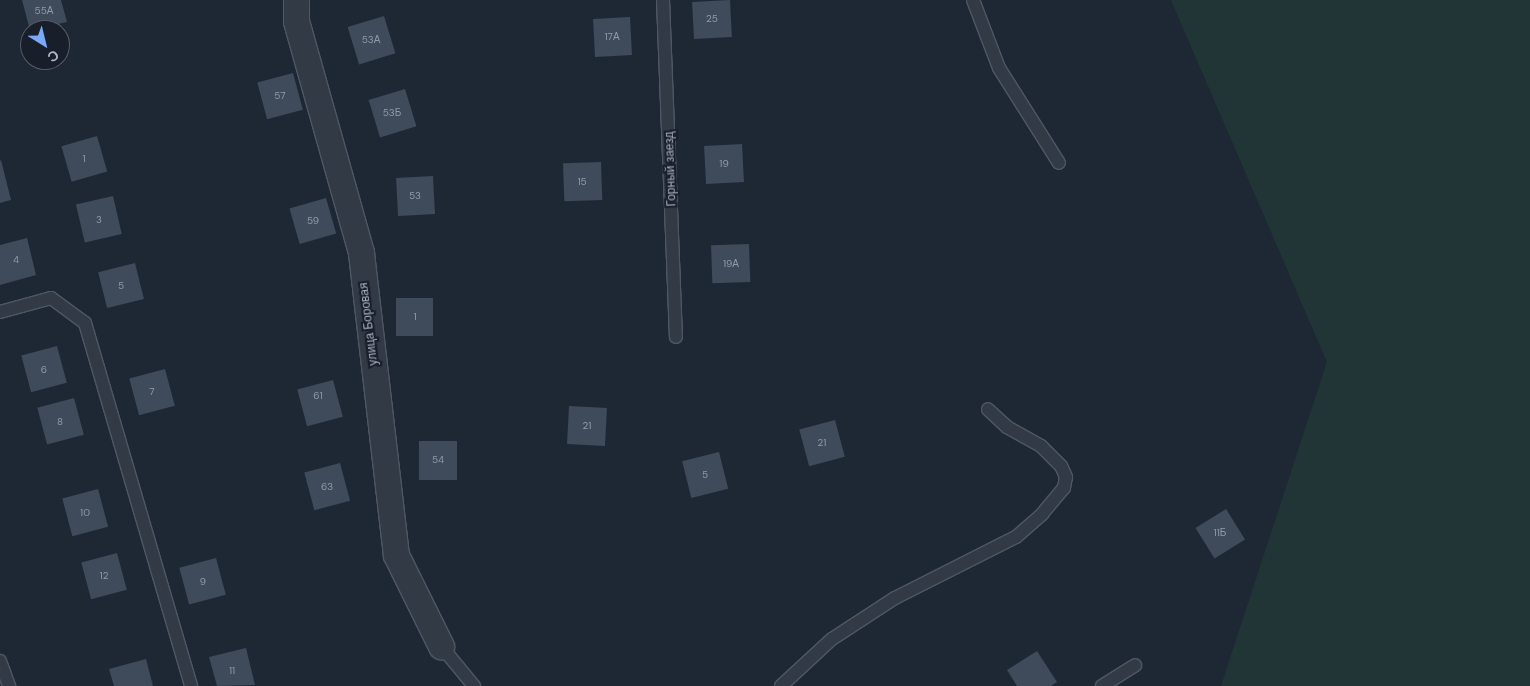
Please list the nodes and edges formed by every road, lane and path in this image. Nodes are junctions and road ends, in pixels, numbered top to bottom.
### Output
1 (296, 0) edge
2 (663, 0) edge
3 (973, 0) edge
4 (1059, 163) dead end
5 (0, 312) edge
6 (676, 337) dead end
7 (988, 409) dead end
8 (441, 646) joint
9 (0, 661) edge
10 (1135, 665) dead end
11 (9, 686) edge
12 (191, 686) edge
13 (474, 686) edge
14 (781, 686) edge
15 (1102, 686) edge

1 - 8 street, улица Боровая
2 - 6 lane, Горный заезд
3 - 4 lane
5 - 12 lane
7 - 14 lane
8 - 13 lane
9 - 11 lane
10 - 15 lane

